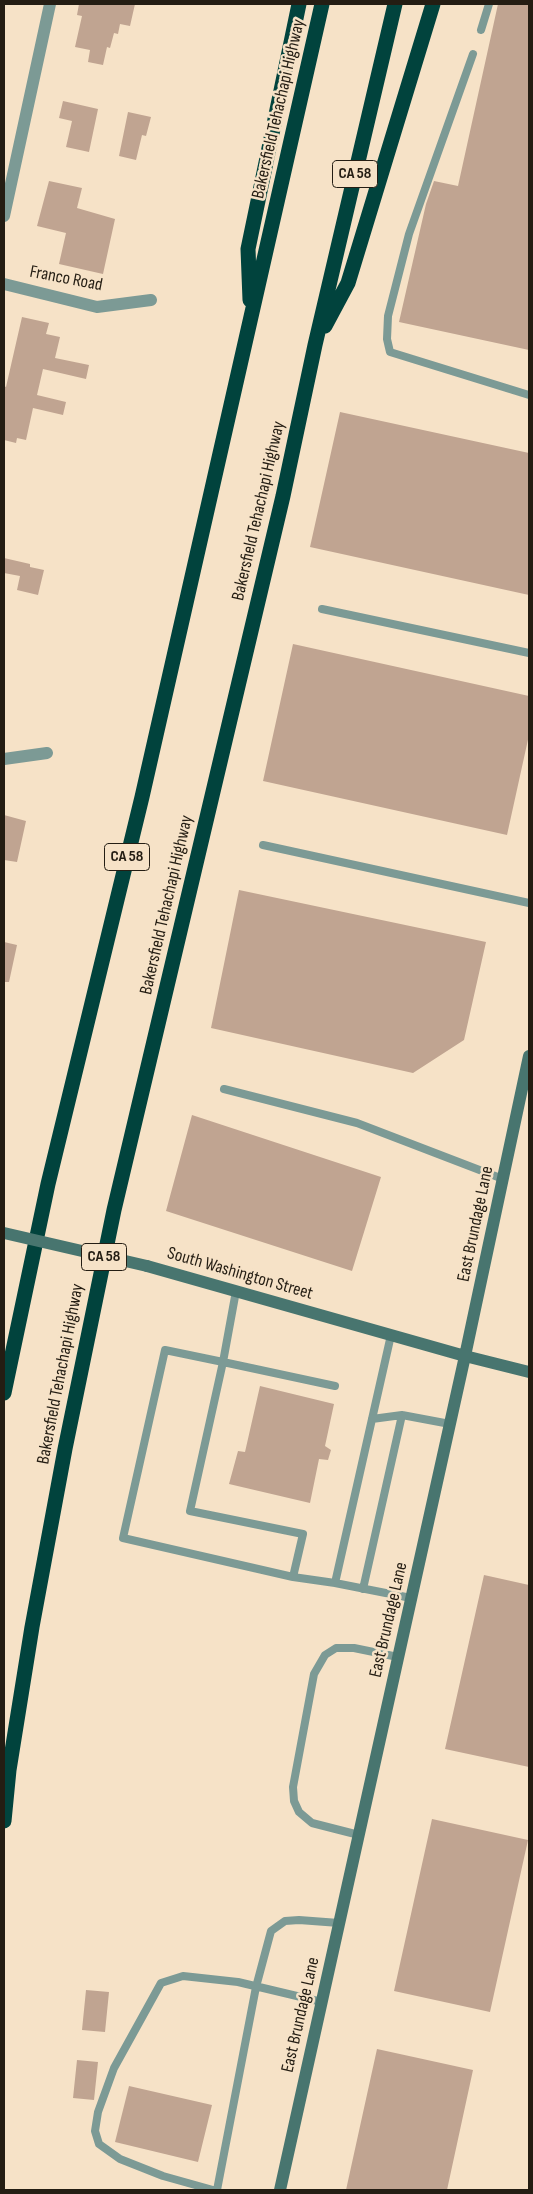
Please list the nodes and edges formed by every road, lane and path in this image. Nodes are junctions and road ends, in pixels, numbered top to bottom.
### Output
1 (50, 4) edge
2 (300, 4) edge
3 (322, 4) edge
4 (395, 4) edge
5 (434, 4) edge
6 (488, 4) edge
7 (481, 30) dead end
8 (473, 54) dead end
9 (4, 216) edge
10 (4, 284) edge
11 (152, 300) dead end
12 (250, 322) junction
13 (315, 345) junction
14 (529, 395) edge
15 (322, 609) dead end
16 (529, 653) edge
17 (47, 753) dead end
18 (4, 759) edge
19 (263, 844) dead end
20 (529, 903) edge
21 (529, 1056) edge
22 (224, 1088) dead end
23 (503, 1179) junction
24 (4, 1233) edge
25 (236, 1291) junction
26 (391, 1335) junction
27 (466, 1356) junction
28 (223, 1362) junction
29 (529, 1372) edge
30 (335, 1386) dead end
31 (4, 1393) edge
32 (402, 1414) junction
33 (372, 1419) junction
34 (450, 1424) junction
35 (293, 1577) junction
36 (335, 1583) junction
37 (363, 1589) junction
38 (412, 1598) junction
39 (398, 1657) junction
40 (4, 1821) edge
41 (359, 1835) junction
42 (339, 1923) junction
43 (256, 1987) junction
44 (322, 2002) junction
45 (212, 2190) edge
46 (217, 2190) edge
47 (280, 2190) edge

1 - 9 street
2 - 12 highway
3 - 12 highway, Bakersfield Tehachapi Highway / CA 58
4 - 13 highway, Bakersfield Tehachapi Highway / CA 58
5 - 13 highway
6 - 7 lane
8 - 14 lane
10 - 11 street, Franco Road
12 - 31 highway, Bakersfield Tehachapi Highway / CA 58
13 - 40 highway, Bakersfield Tehachapi Highway / CA 58
15 - 16 lane
17 - 18 street
19 - 20 lane
21 - 23 main road, East Brundage Lane
22 - 23 lane
23 - 27 main road, East Brundage Lane
24 - 25 main road, South Washington Street, bridge
25 - 26 main road, South Washington Street
25 - 28 lane
26 - 27 main road, South Washington Street
26 - 33 lane
27 - 29 main road, South Washington Street
27 - 34 main road, East Brundage Lane
28 - 30 lane
28 - 35 lane
28 - 35 lane
32 - 33 lane
32 - 34 lane
32 - 37 lane
33 - 36 lane
34 - 38 main road, East Brundage Lane
35 - 36 lane
36 - 37 lane
37 - 38 lane
38 - 39 main road, East Brundage Lane
39 - 41 main road, East Brundage Lane
39 - 41 lane
41 - 42 main road, East Brundage Lane
42 - 43 lane
42 - 44 main road, East Brundage Lane
43 - 44 lane
43 - 45 lane
43 - 46 lane
44 - 47 main road, East Brundage Lane

